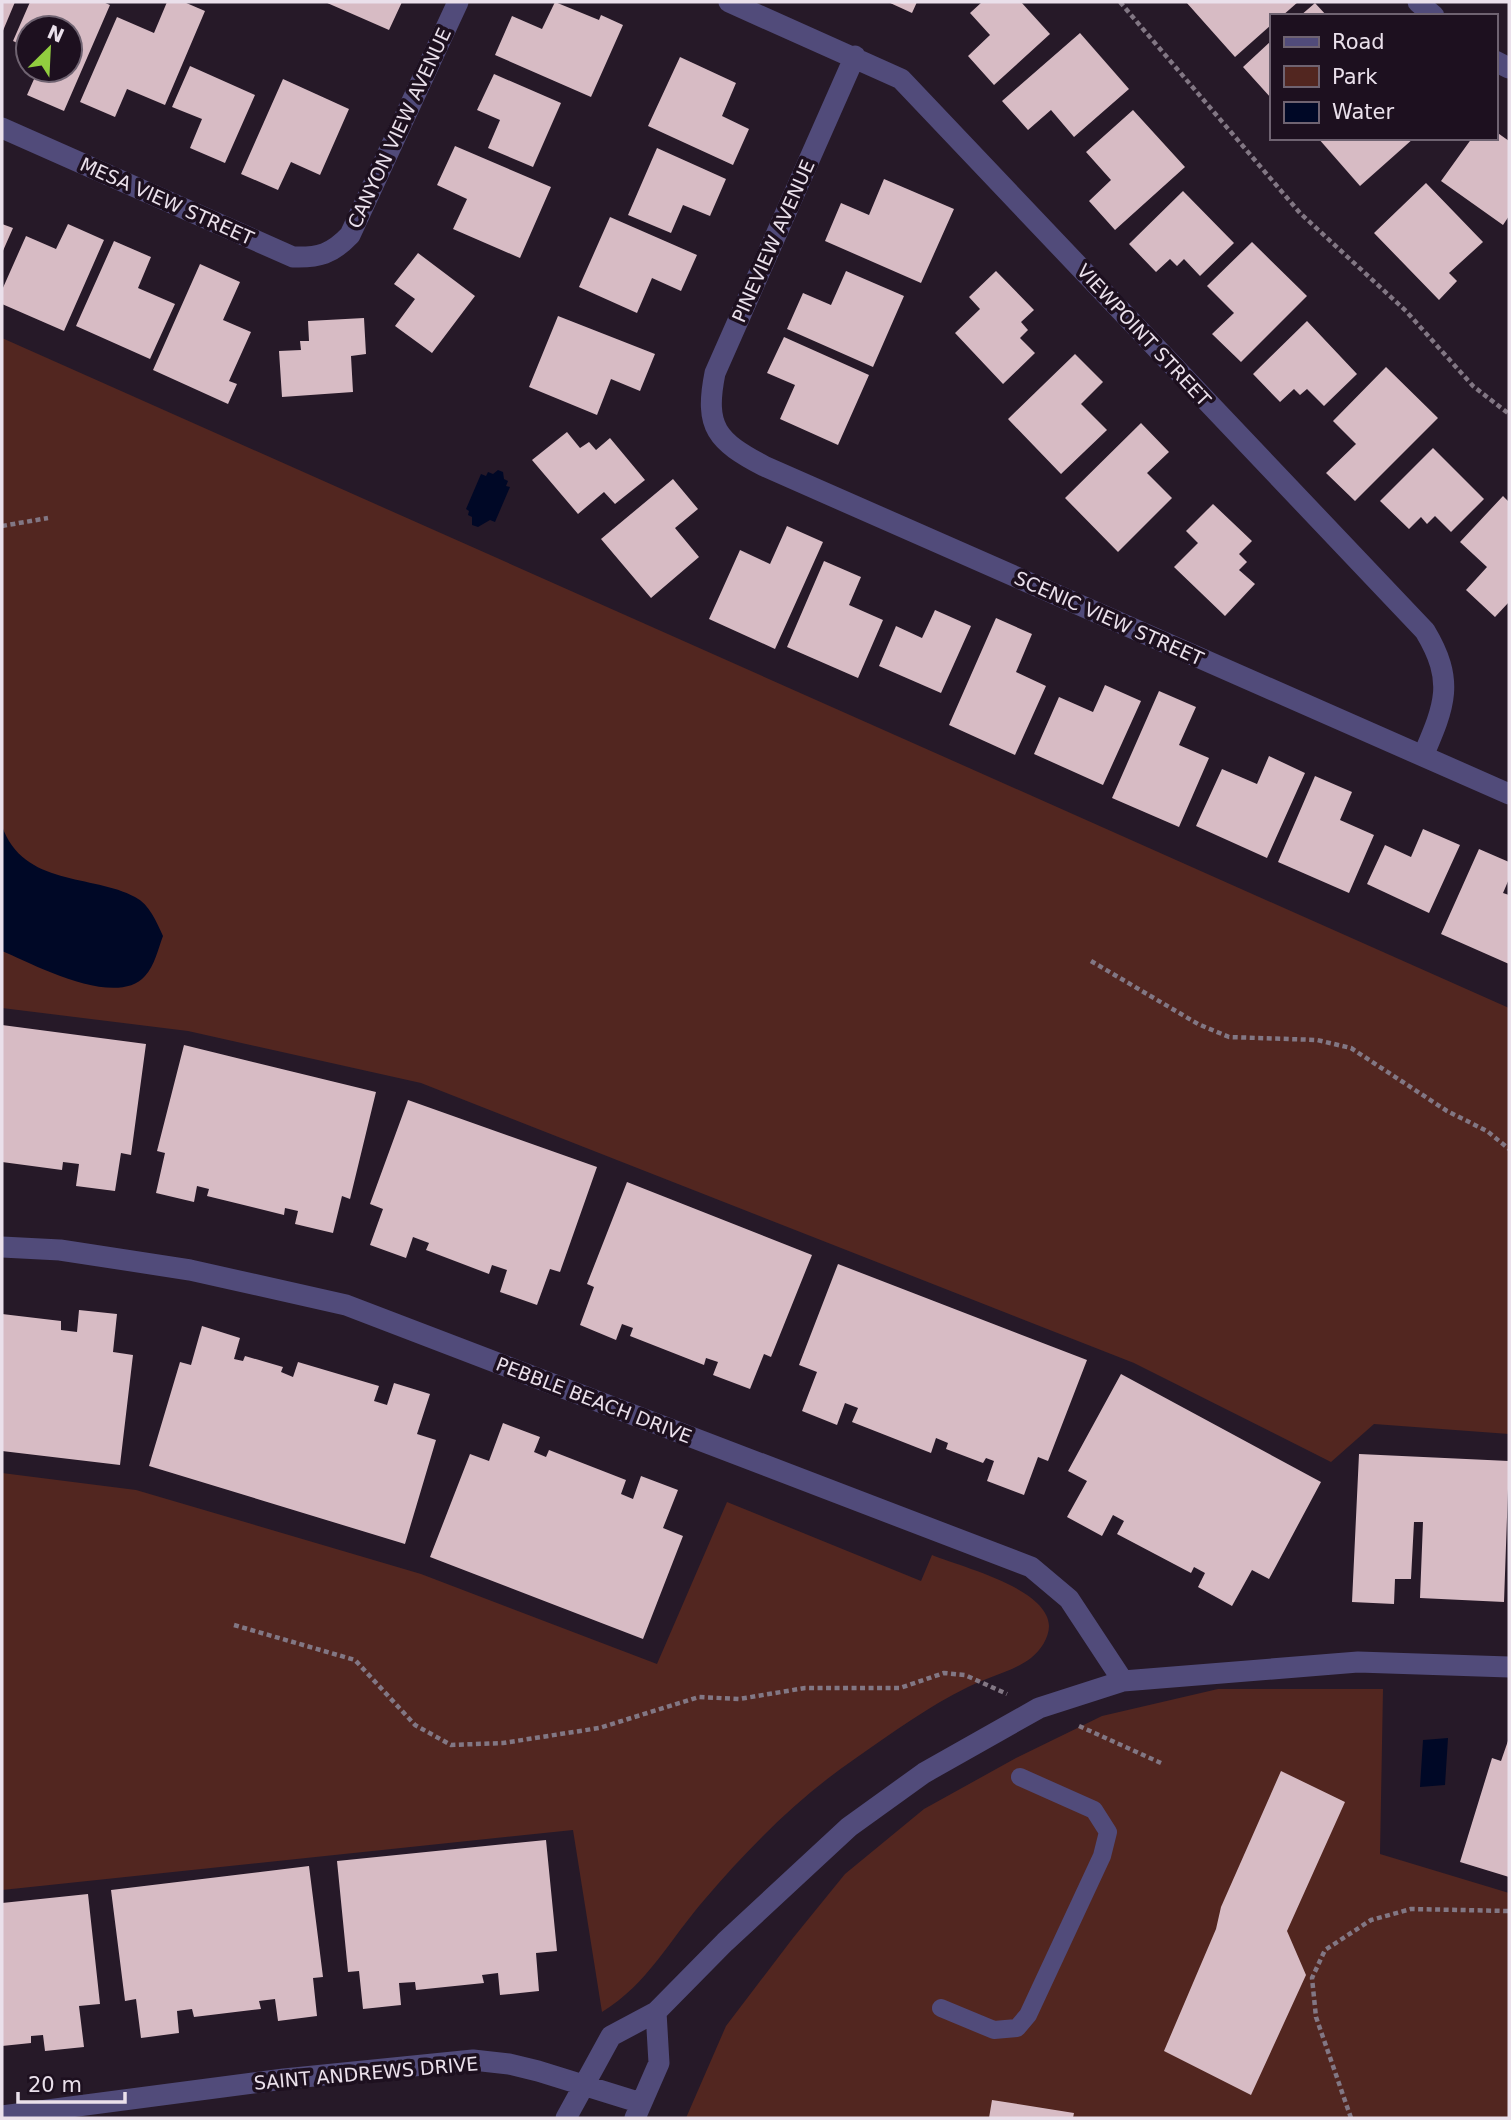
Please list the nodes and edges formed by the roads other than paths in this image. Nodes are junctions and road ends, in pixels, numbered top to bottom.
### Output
1 (458, 2) edge
2 (729, 2) edge
3 (1418, 2) edge
4 (1432, 14) edge
5 (855, 56) junction
6 (2, 128) edge
7 (335, 251) joint
8 (716, 430) joint
9 (1423, 756) junction
10 (1509, 794) edge
11 (2, 1247) edge
12 (1509, 1667) edge
13 (1123, 1681) junction
14 (1020, 1777) dead end
15 (941, 2008) dead end
16 (656, 2012) junction
17 (583, 2084) junction
18 (638, 2111) edge
19 (2, 2116) edge
20 (566, 2118) edge

1 - 7 street, CANYON VIEW AVENUE
2 - 5 street, VIEWPOINT STREET
3 - 4 street
5 - 8 street, PINEVIEW AVENUE
5 - 9 street, VIEWPOINT STREET
6 - 7 street, MESA VIEW STREET
8 - 9 street, SCENIC VIEW STREET
9 - 10 street, SCENIC VIEW STREET
11 - 13 street, PEBBLE BEACH DRIVE
12 - 13 street
13 - 16 street
14 - 15 lane
16 - 17 street
16 - 18 street
17 - 18 street, SAINT ANDREWS DRIVE
17 - 19 street, SAINT ANDREWS DRIVE
17 - 20 street

